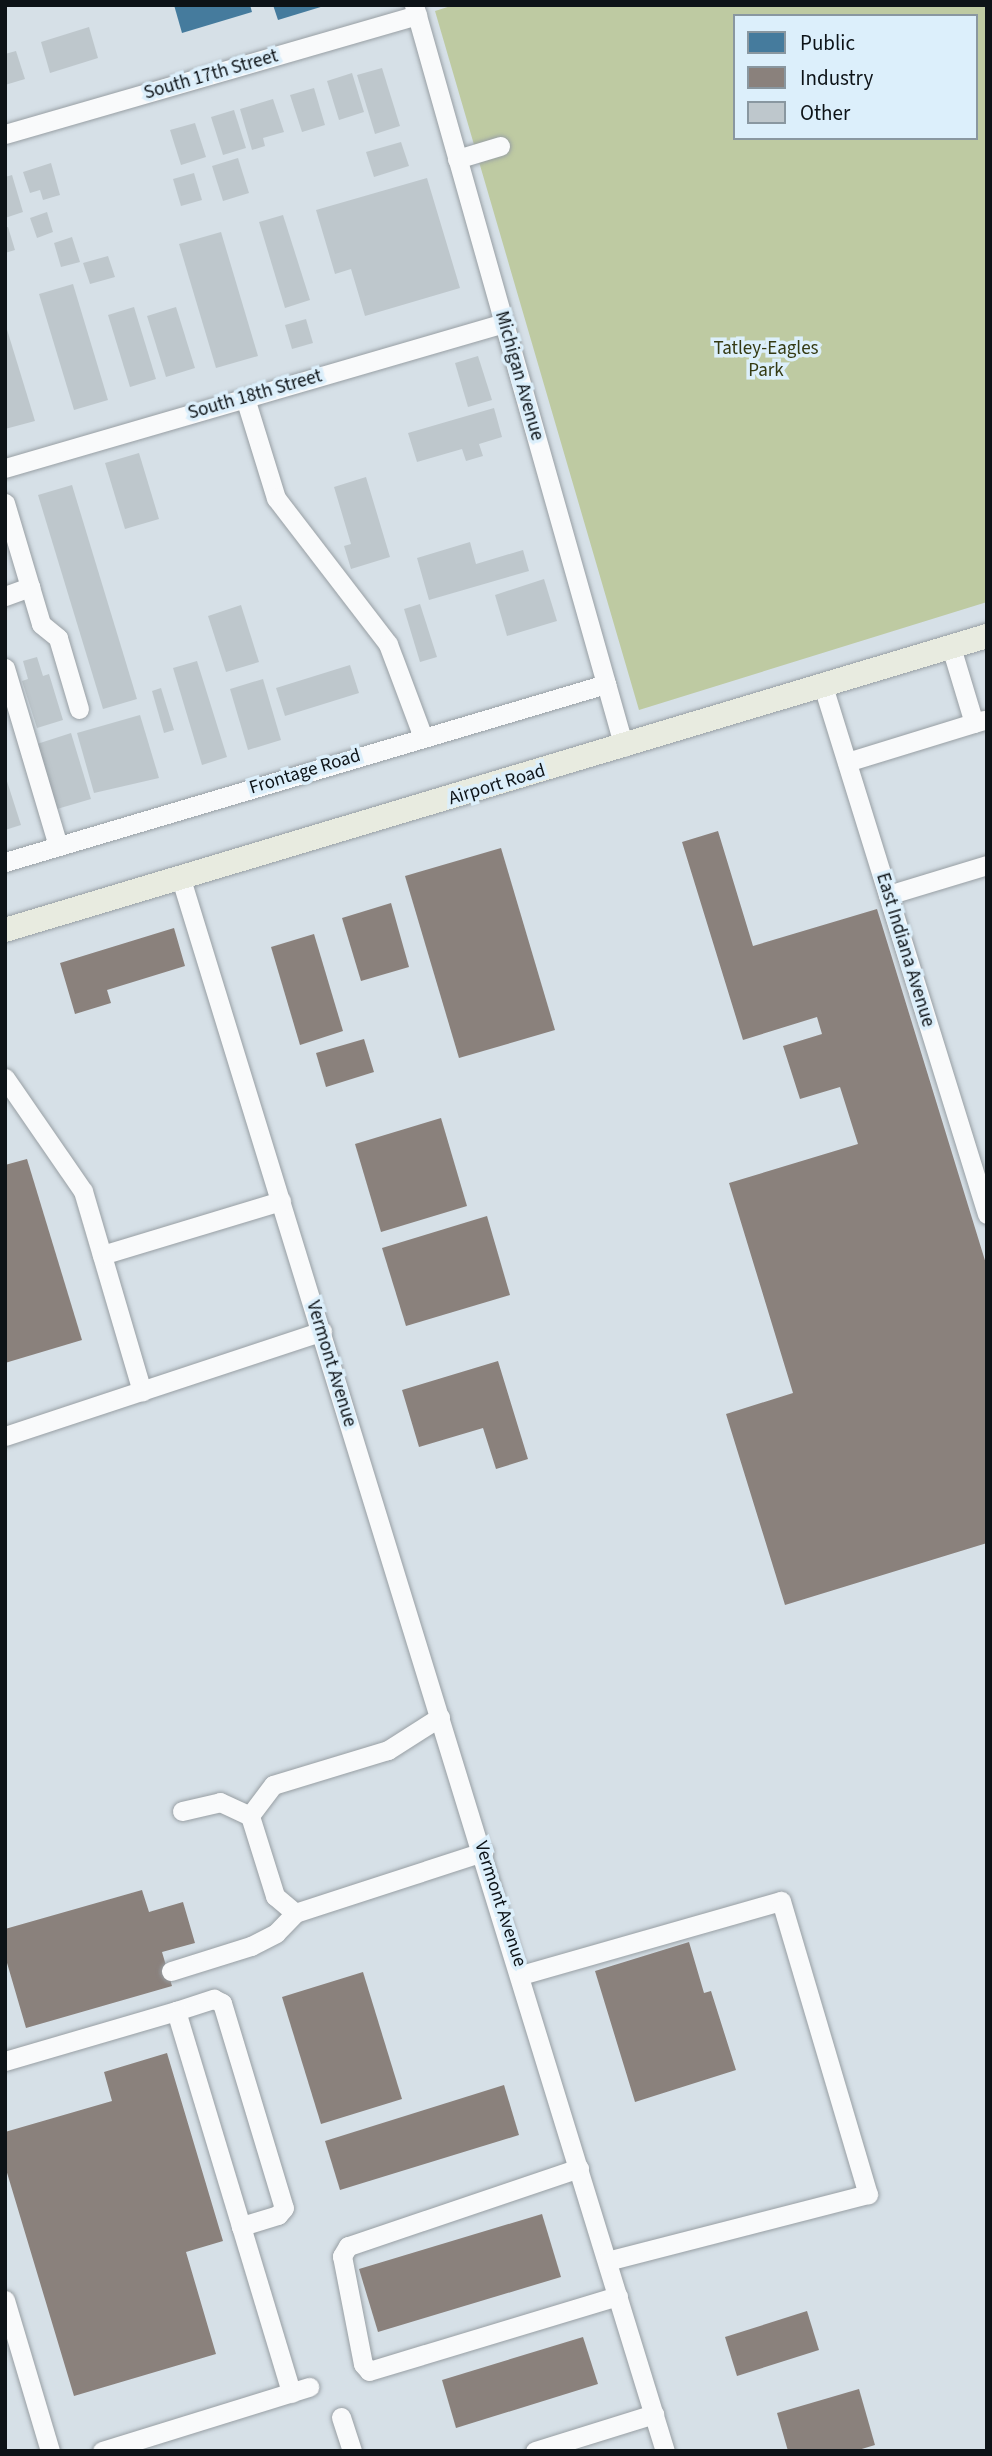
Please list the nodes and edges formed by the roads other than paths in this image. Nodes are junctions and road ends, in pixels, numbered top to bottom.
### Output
1 (415, 10) edge
2 (5, 134) edge
3 (500, 146) dead end
4 (457, 159) junction
5 (504, 323) junction
6 (245, 398) junction
7 (5, 468) edge
8 (5, 503) edge
9 (30, 587) junction
10 (5, 596) edge
11 (987, 636) edge
12 (951, 647) junction
13 (5, 668) edge
14 (606, 684) junction
15 (823, 686) junction
16 (79, 709) dead end
17 (981, 721) edge
18 (423, 737) junction
19 (624, 747) junction
20 (847, 762) junction
21 (58, 846) junction
22 (5, 862) edge
23 (987, 864) edge
24 (181, 879) junction
25 (888, 895) junction
26 (5, 930) edge
27 (5, 1078) edge
28 (281, 1201) junction
29 (987, 1214) edge
30 (102, 1255) junction
31 (321, 1331) junction
32 (142, 1391) junction
33 (5, 1436) edge
34 (440, 1717) junction
35 (182, 1811) dead end
36 (250, 1816) junction
37 (482, 1852) junction
38 (295, 1913) junction
39 (171, 1971) dead end
40 (521, 1975) junction
41 (176, 2011) junction
42 (5, 2062) edge
43 (579, 2168) junction
44 (241, 2226) junction
45 (607, 2261) junction
46 (618, 2296) junction
47 (5, 2300) edge
48 (654, 2414) junction
49 (341, 2417) dead end
50 (50, 2451) edge
51 (102, 2451) edge
52 (352, 2451) edge
53 (535, 2451) edge
54 (665, 2451) edge

1 - 2 street, South 17th Street
1 - 4 street, Michigan Avenue
3 - 4 street
4 - 5 street, Michigan Avenue
5 - 6 street, South 18th Street
5 - 14 street, Michigan Avenue
6 - 7 street, South 18th Street
6 - 18 street
8 - 9 street
9 - 10 street
9 - 16 street
11 - 12 main road, Airport Road
12 - 15 main road, Airport Road
12 - 17 street
13 - 21 street
14 - 18 street, Frontage Road
14 - 19 street, Michigan Avenue
15 - 19 main road, Airport Road
15 - 20 street, East Indiana Avenue
17 - 20 street
18 - 21 street, Frontage Road
19 - 24 main road, Airport Road
20 - 25 street, East Indiana Avenue
21 - 22 street, Frontage Road
23 - 25 street
24 - 26 main road, Airport Road
24 - 28 street, Vermont Avenue
25 - 29 street, East Indiana Avenue
27 - 30 street
28 - 30 street
28 - 31 street, Vermont Avenue
30 - 32 street
31 - 32 street
31 - 34 street, Vermont Avenue
32 - 33 street
34 - 36 street
34 - 37 street, Vermont Avenue
35 - 36 street
36 - 38 street
37 - 38 street
37 - 40 street, Vermont Avenue
38 - 39 street
40 - 43 street
40 - 45 street, Vermont Avenue
41 - 42 street
41 - 44 street
41 - 44 street
43 - 45 street
43 - 46 street
44 - 51 street
45 - 46 street
46 - 48 street
47 - 50 street
48 - 53 street
48 - 54 street
49 - 52 street

